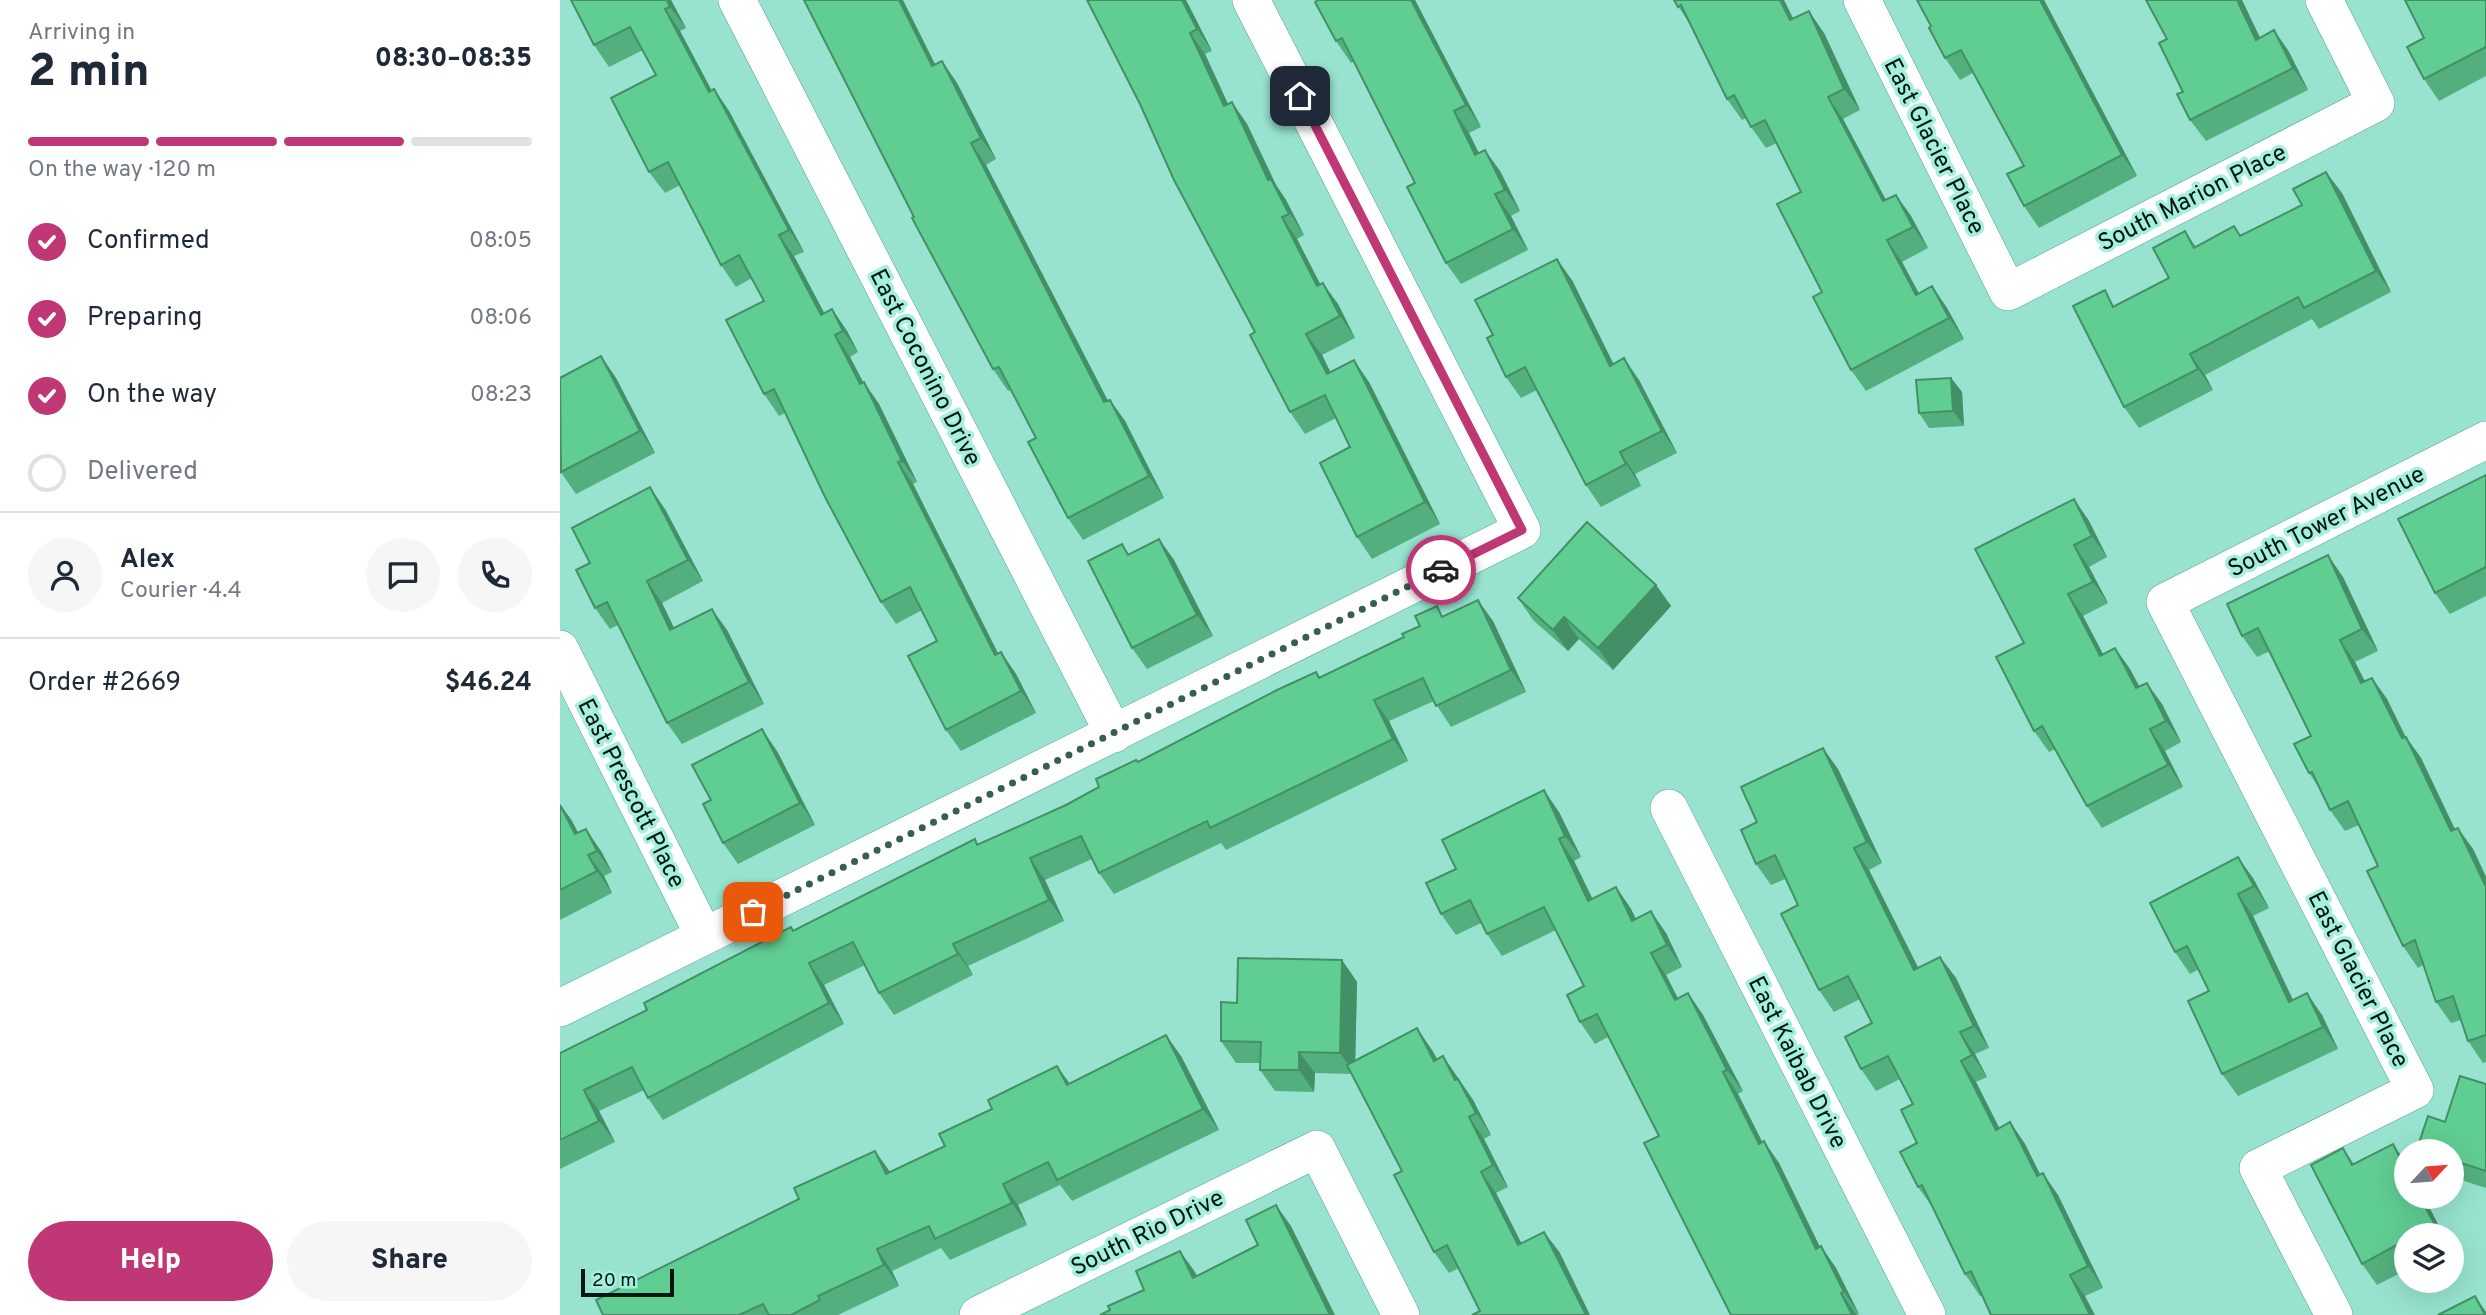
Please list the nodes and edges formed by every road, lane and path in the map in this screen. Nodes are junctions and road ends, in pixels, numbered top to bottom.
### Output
1 (737, 0) edge
2 (1251, 0) edge
3 (1862, 0) edge
4 (2324, 0) edge
5 (2008, 292) joint
6 (2486, 440) edge
7 (2165, 602) joint
8 (560, 649) edge
9 (1114, 734) junction
10 (1669, 808) dead end
11 (704, 936) junction
12 (560, 1007) edge
13 (978, 1315) edge
14 (1401, 1315) edge
15 (1927, 1315) edge
16 (2334, 1315) edge

1 - 9 street, East Coconino Drive
2 - 9 street
3 - 5 street, East Glacier Place
4 - 5 street, South Marion Place
6 - 7 street, South Tower Avenue
7 - 16 street, East Glacier Place
8 - 11 street, East Prescott Place
9 - 11 street
10 - 15 street, East Kaibab Drive
11 - 12 street
13 - 14 street, South Rio Drive

